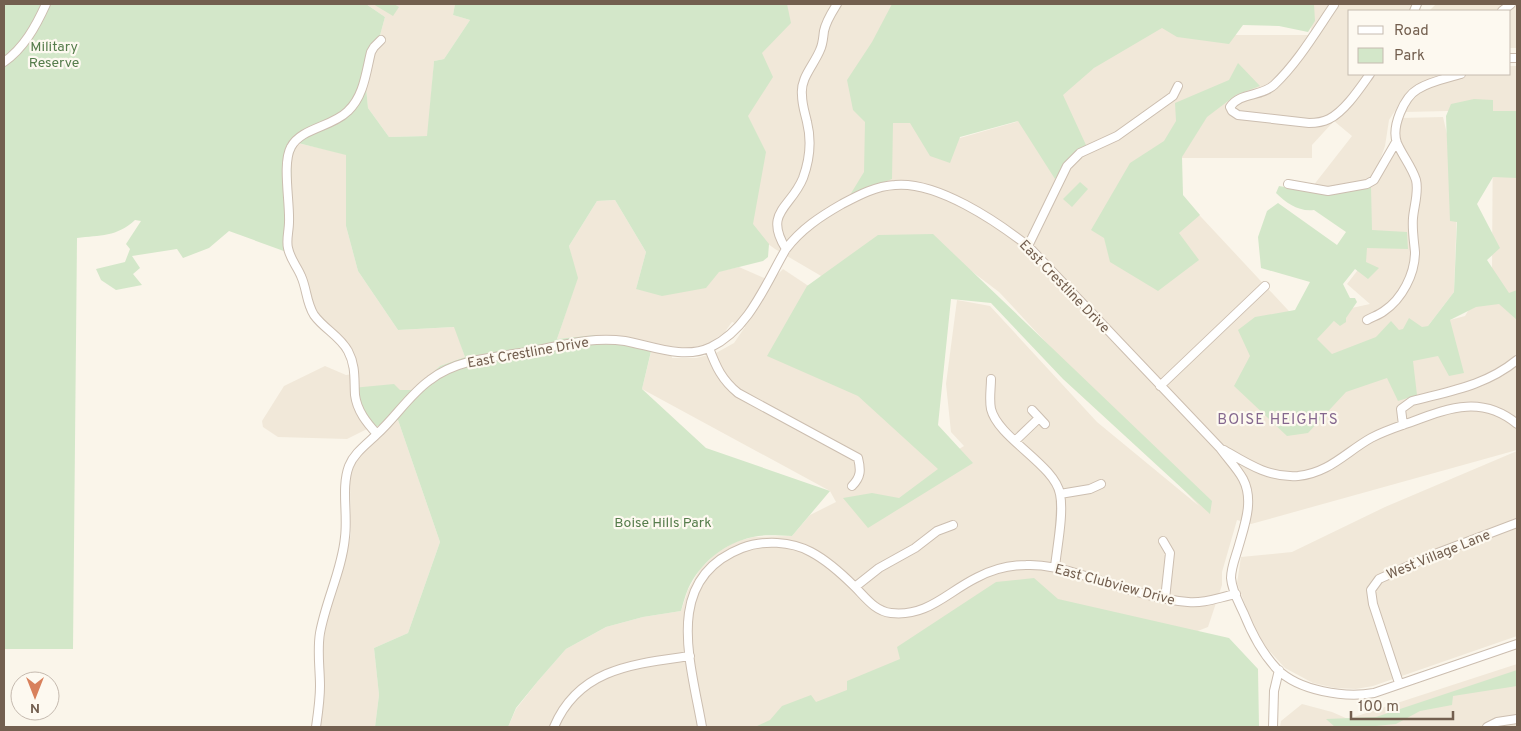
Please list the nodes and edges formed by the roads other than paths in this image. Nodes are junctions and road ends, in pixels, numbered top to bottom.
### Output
1 (46, 4) edge
2 (837, 4) edge
3 (1334, 5) dead end
4 (382, 40) dead end
5 (4, 62) edge
6 (1369, 75) edge
7 (1458, 75) edge
8 (1178, 86) dead end
9 (1396, 142) junction
10 (1288, 184) dead end
11 (1028, 246) junction
12 (786, 249) junction
13 (1265, 286) dead end
14 (1367, 320) dead end
15 (709, 348) junction
16 (1517, 360) edge
17 (991, 379) dead end
18 (1160, 386) junction
19 (1032, 410) dead end
20 (1517, 424) edge
21 (1403, 425) junction
22 (377, 434) junction
23 (1015, 441) junction
24 (1220, 448) junction
25 (1101, 484) dead end
26 (852, 486) dead end
27 (1060, 494) junction
28 (1517, 523) edge
29 (953, 525) dead end
30 (1163, 542) dead end
31 (1055, 567) junction
32 (856, 587) junction
33 (1236, 594) junction
34 (1165, 599) junction
35 (1517, 644) edge
36 (690, 656) junction
37 (1279, 670) junction
38 (1399, 684) junction
39 (1517, 719) edge
40 (316, 727) edge
41 (554, 727) edge
42 (702, 727) edge
43 (1273, 727) edge
44 (1487, 727) edge

1 - 5 street
2 - 12 street
3 - 6 street
4 - 22 street
7 - 9 street
8 - 11 street
9 - 10 street
9 - 14 street
11 - 12 street, East Crestline Drive
11 - 18 street, East Crestline Drive
12 - 15 street, East Crestline Drive
13 - 18 street
15 - 22 street, East Crestline Drive
15 - 26 street
16 - 21 street
17 - 23 street
18 - 24 street, East Crestline Drive
19 - 23 street
20 - 21 street
21 - 24 street
22 - 40 street, East Crestline Drive
23 - 27 street
24 - 33 street
25 - 27 street
27 - 31 street
28 - 38 street, West Village Lane
29 - 32 street
30 - 34 street
31 - 32 street, East Clubview Drive
31 - 34 street, East Clubview Drive
32 - 36 street, East Clubview Drive
33 - 34 street, East Clubview Drive
33 - 37 street
35 - 38 street
36 - 41 street
36 - 42 street, East Clubview Drive
37 - 38 street
37 - 43 street
39 - 44 street

